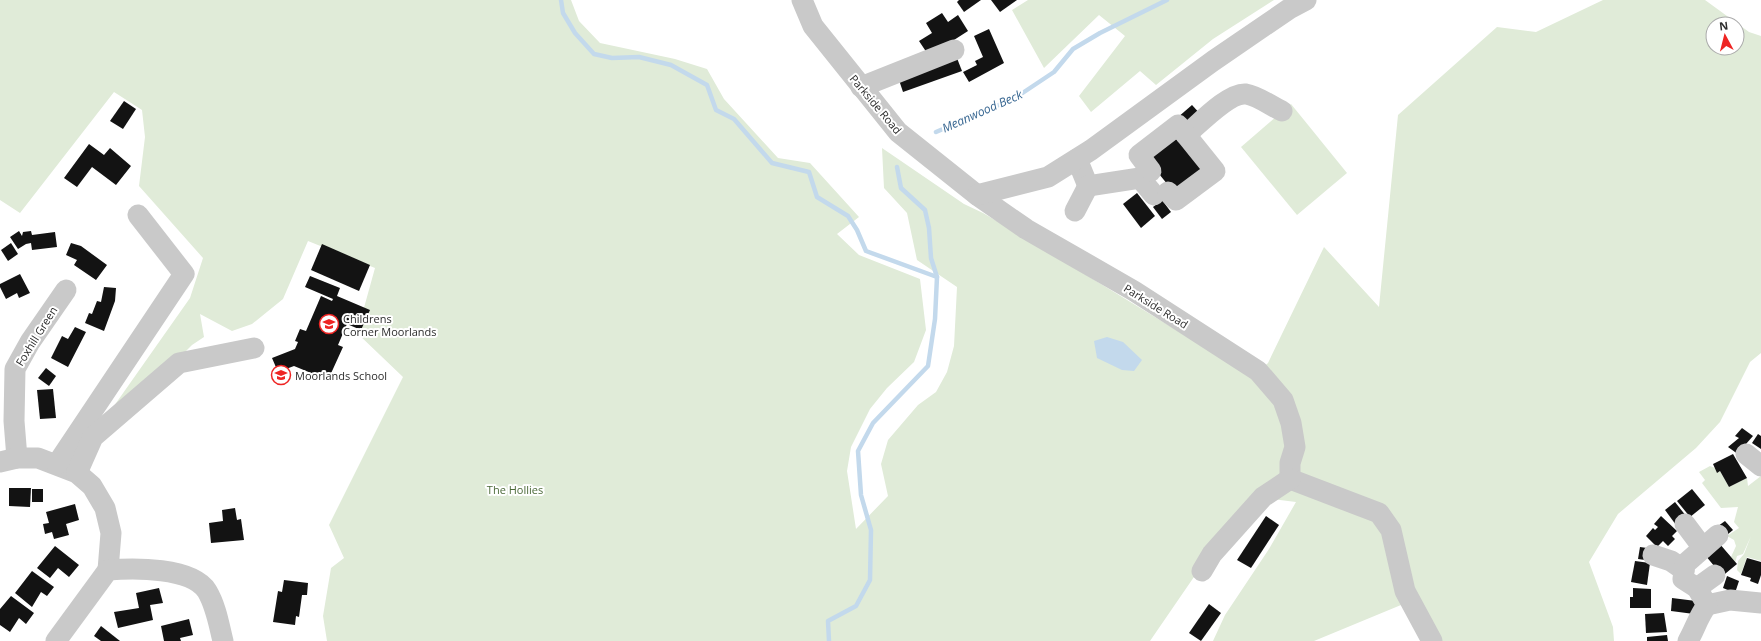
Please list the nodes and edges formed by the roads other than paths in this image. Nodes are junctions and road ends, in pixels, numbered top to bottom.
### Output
1 (802, 0) edge
2 (1306, 0) edge
3 (954, 50) dead end
4 (861, 87) junction
5 (1282, 111) dead end
6 (1186, 135) junction
7 (1077, 159) junction
8 (1146, 175) junction
9 (1088, 186) junction
10 (977, 195) junction
11 (1075, 211) dead end
12 (138, 215) dead end
13 (66, 290) dead end
14 (254, 348) dead end
15 (9, 460) edge
16 (57, 464) junction
17 (77, 473) junction
18 (1290, 479) junction
19 (1685, 524) dead end
20 (1718, 535) dead end
21 (1703, 548) junction
22 (1653, 555) dead end
23 (108, 570) junction
24 (1202, 571) dead end
25 (1715, 575) dead end
26 (1690, 587) junction
27 (1737, 587) dead end
28 (1758, 603) edge
29 (56, 641) edge
30 (223, 641) edge
31 (1432, 641) edge
32 (1688, 641) edge

1 - 4 street, Parkside Road
2 - 7 street
3 - 4 street
4 - 10 street, Parkside Road
5 - 6 street
6 - 8 street
6 - 8 street
7 - 9 street
7 - 10 street
8 - 9 street
9 - 11 street
10 - 18 street, Parkside Road
12 - 16 street
13 - 15 street, Foxhill Green
14 - 17 street
15 - 16 street
16 - 17 street
17 - 23 street
18 - 24 street
18 - 31 street
19 - 21 street
20 - 21 street
21 - 26 street
22 - 26 street
23 - 29 street
23 - 30 street
25 - 26 street
26 - 28 street
26 - 32 street
27 - 28 street

